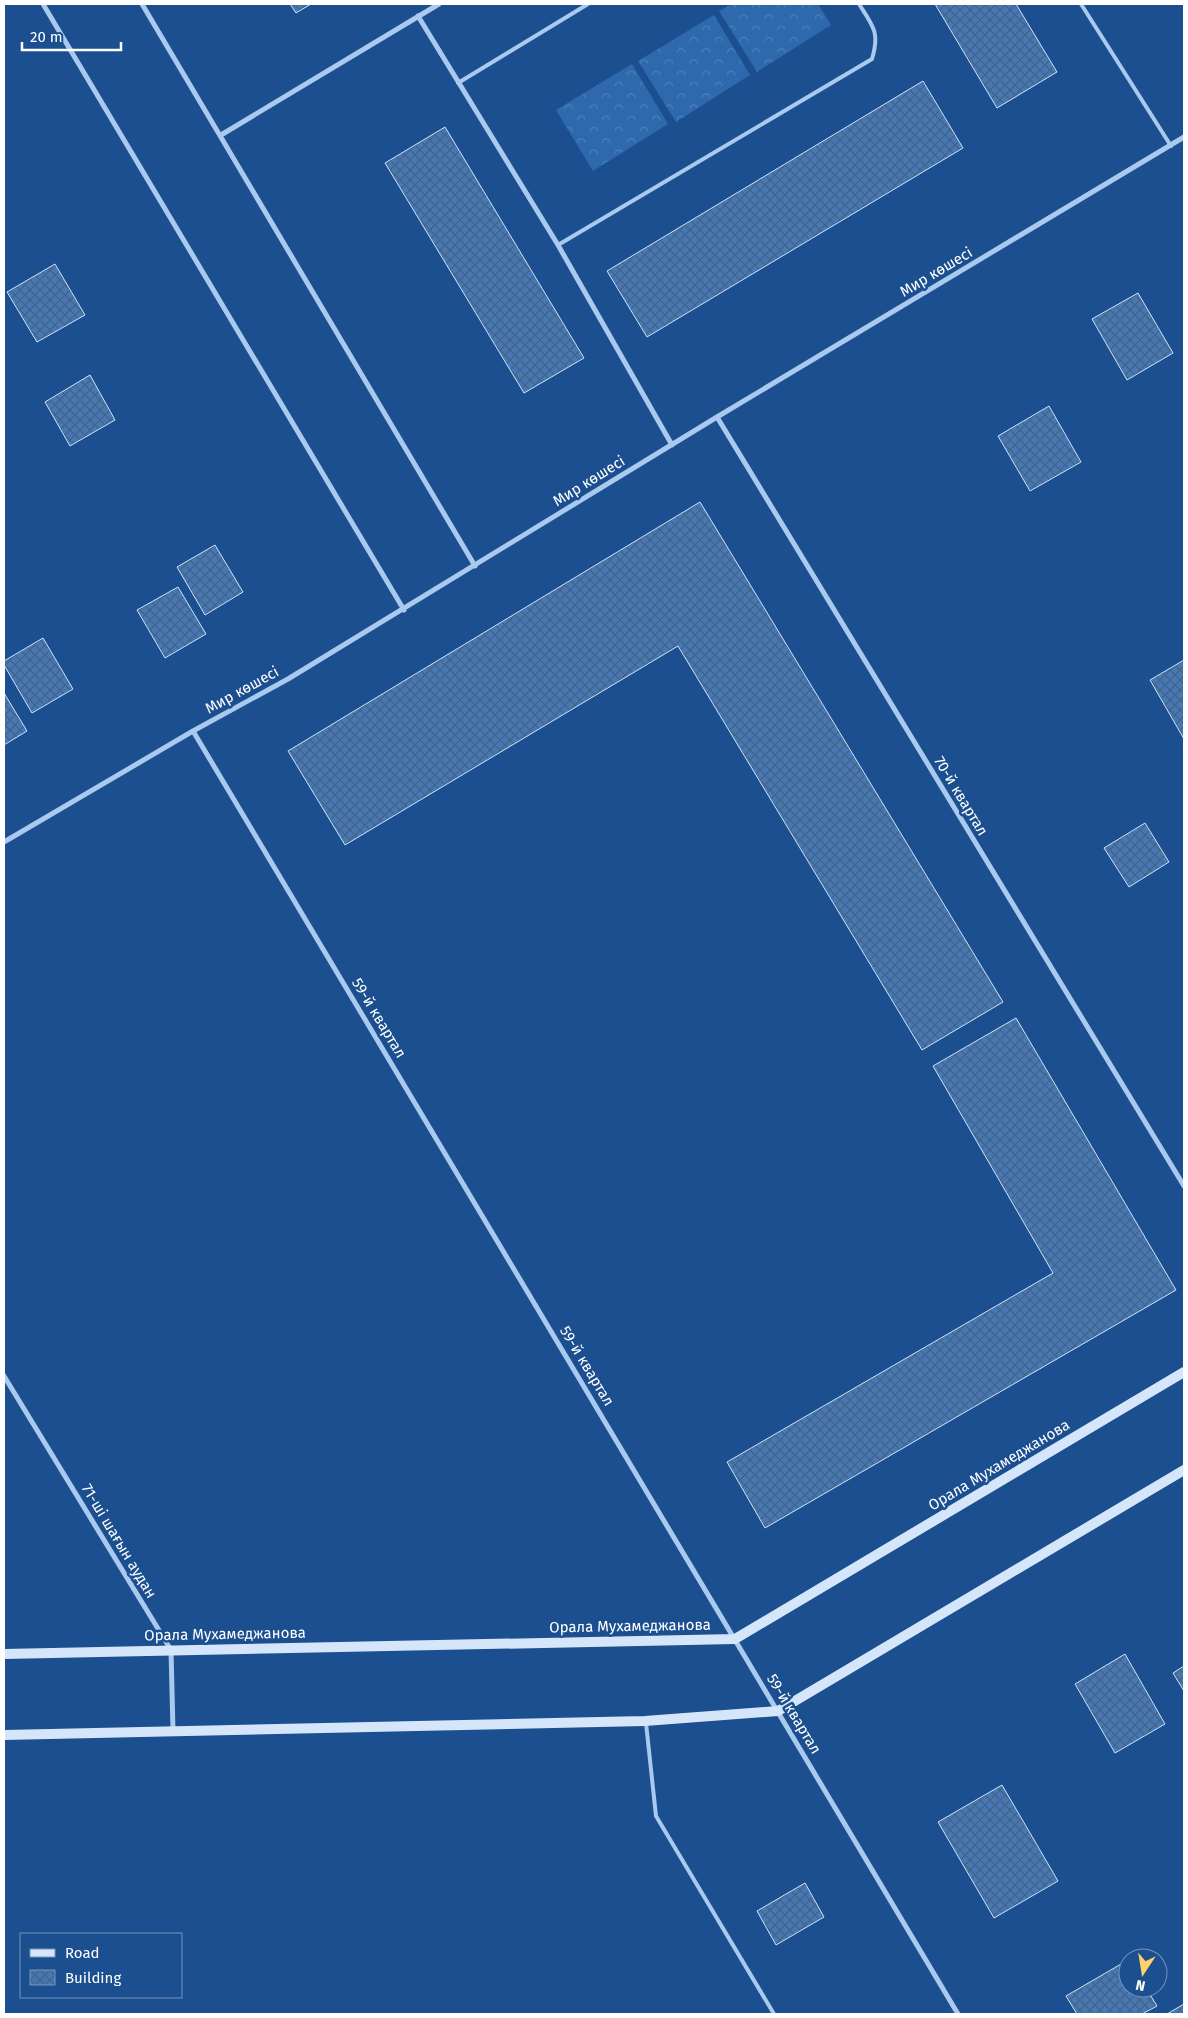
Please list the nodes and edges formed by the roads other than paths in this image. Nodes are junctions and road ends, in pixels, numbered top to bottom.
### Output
1 (43, 4) edge
2 (142, 4) edge
3 (439, 4) edge
4 (588, 4) edge
5 (859, 4) edge
6 (1081, 4) edge
7 (418, 16) junction
8 (458, 83) junction
9 (221, 135) junction
10 (1184, 138) edge
11 (1171, 146) junction
12 (558, 245) junction
13 (717, 417) junction
14 (672, 445) junction
15 (476, 566) junction
16 (404, 610) junction
17 (194, 731) junction
18 (4, 842) edge
19 (1184, 1186) edge
20 (1184, 1372) edge
21 (4, 1376) edge
22 (1184, 1470) edge
23 (735, 1639) junction
24 (171, 1650) junction
25 (4, 1654) edge
26 (778, 1711) junction
27 (645, 1721) junction
28 (173, 1731) junction
29 (4, 1735) edge
30 (774, 2014) edge
31 (958, 2014) edge

1 - 16 street
2 - 9 street
3 - 7 street
4 - 8 lane
5 - 12 lane
6 - 11 lane
7 - 8 street
7 - 9 street
8 - 12 street
9 - 15 street
10 - 11 street, Мир көшесі
11 - 13 street, Мир көшесі
12 - 14 street
13 - 14 street, Мир көшесі
13 - 19 street, 70-й квартал
14 - 15 street, Мир көшесі
15 - 16 street, Мир көшесі
16 - 17 street, Мир көшесі
17 - 18 street, Мир көшесі
17 - 23 street, 59-й квартал
20 - 23 street, Орала Мухамеджанова
21 - 24 street, 71-ші шағын аудан
22 - 26 street
23 - 24 street, Орала Мухамеджанова
23 - 26 street, 59-й квартал
24 - 25 street, Орала Мухамеджанова
24 - 28 street, 71-ші шағын аудан
26 - 27 street
26 - 31 street, 59-й квартал
27 - 28 street
27 - 30 lane
28 - 29 street

